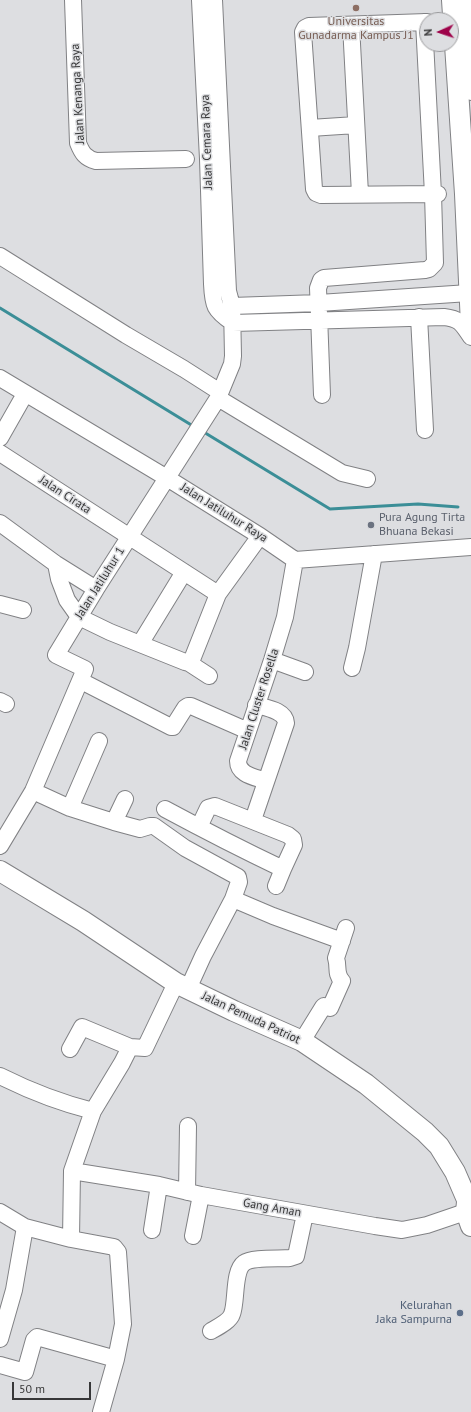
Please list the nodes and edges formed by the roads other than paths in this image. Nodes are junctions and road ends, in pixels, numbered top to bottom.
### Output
1 (73, 0) edge
2 (200, 0) edge
3 (214, 0) edge
4 (452, 0) edge
5 (466, 0) edge
6 (419, 22) edge
7 (351, 25) junction
8 (427, 52) edge
9 (471, 89) edge
10 (356, 126) junction
11 (310, 128) junction
12 (186, 159) dead end
13 (215, 159) junction
14 (360, 194) junction
15 (436, 194) junction
16 (0, 256) edge
17 (470, 297) edge
18 (319, 303) junction
19 (232, 306) junction
20 (419, 317) junction
21 (320, 320) junction
22 (232, 323) junction
23 (471, 325) edge
24 (471, 337) edge
25 (0, 378) edge
26 (25, 394) junction
27 (219, 395) junction
28 (322, 395) dead end
29 (425, 430) dead end
30 (0, 438) edge
31 (0, 453) edge
32 (168, 478) junction
33 (367, 479) dead end
34 (0, 523) edge
35 (260, 536) junction
36 (130, 537) junction
37 (471, 547) edge
38 (374, 554) junction
39 (295, 560) junction
40 (56, 564) junction
41 (184, 572) junction
42 (96, 589) junction
43 (218, 594) junction
44 (0, 604) edge
45 (23, 610) dead end
46 (79, 617) junction
47 (140, 644) junction
48 (272, 660) junction
49 (189, 662) junction
50 (352, 668) dead end
51 (305, 672) dead end
52 (209, 676) dead end
53 (87, 684) dead end
54 (256, 705) junction
55 (248, 731) junction
56 (98, 740) dead end
57 (266, 781) junction
58 (32, 791) junction
59 (125, 799) dead end
60 (70, 808) junction
61 (166, 809) dead end
62 (253, 820) junction
63 (114, 822) junction
64 (199, 827) junction
65 (0, 846) edge
66 (283, 869) junction
67 (0, 871) edge
68 (276, 886) dead end
69 (233, 899) junction
70 (182, 986) junction
71 (302, 1041) junction
72 (130, 1047) junction
73 (70, 1049) dead end
74 (0, 1076) edge
75 (93, 1111) junction
76 (188, 1126) dead end
77 (72, 1171) junction
78 (159, 1185) junction
79 (194, 1194) junction
80 (0, 1212) edge
81 (469, 1212) edge
82 (305, 1214) junction
83 (25, 1227) junction
84 (152, 1230) dead end
85 (193, 1236) dead end
86 (71, 1239) junction
87 (211, 1331) dead end
88 (0, 1338) edge
89 (116, 1359) junction
90 (0, 1365) edge
91 (101, 1412) edge

1 - 12 street, Jalan Kenanga Raya
2 - 13 street, Jalan Cemara Raya
3 - 13 street, Jalan Cemara Raya
4 - 17 main road
5 - 9 highway
6 - 7 street
7 - 10 street
7 - 11 street
8 - 15 street
10 - 11 street
10 - 14 street
11 - 14 street
13 - 19 street, Jalan Cemara Raya
13 - 22 street, Jalan Cemara Raya
14 - 15 street
15 - 18 street
16 - 27 street
17 - 18 street
17 - 23 main road
18 - 19 street
18 - 21 street
19 - 22 street, Jalan Jatiluhur 1
20 - 21 street
20 - 24 street
20 - 29 street
21 - 22 street
21 - 28 street
22 - 27 street, Jalan Jatiluhur 1
25 - 26 street, Jalan Jatiluhur Raya
26 - 30 street
26 - 32 street, Jalan Jatiluhur Raya
27 - 32 street, Jalan Jatiluhur 1
27 - 33 street
31 - 36 street, Jalan Cirata
32 - 35 street, Jalan Jatiluhur Raya
32 - 36 street, Jalan Jatiluhur 1
34 - 40 street
35 - 39 street, Jalan Jatiluhur Raya
35 - 43 street
36 - 41 street, Jalan Cirata
36 - 42 street, Jalan Jatiluhur 1
37 - 38 street
38 - 39 street
38 - 50 street
39 - 48 street, Jalan Cluster Rosella
40 - 42 street
40 - 46 street
41 - 43 street, Jalan Cirata
41 - 47 street
42 - 46 street, Jalan Jatiluhur 1
43 - 49 street
44 - 45 street
46 - 47 street
46 - 58 street, Jalan Jatiluhur 1
47 - 49 street
48 - 51 street
48 - 54 street, Jalan Cluster Rosella
49 - 52 street
53 - 55 street
54 - 55 street, Jalan Cluster Rosella
54 - 57 street
55 - 57 street, Jalan Cluster Rosella
56 - 60 street
57 - 62 street
58 - 60 street
58 - 65 street, Jalan Jatiluhur 1
59 - 63 street
60 - 63 street
61 - 64 street
62 - 64 street
62 - 66 street
63 - 69 street
64 - 66 street
66 - 68 street
67 - 70 main road, Jalan Pemuda Patriot
69 - 70 street
69 - 71 street
70 - 71 main road, Jalan Pemuda Patriot
70 - 72 street
71 - 81 main road, Jalan Pemuda Patriot
72 - 73 street
72 - 75 street
74 - 75 street
75 - 77 street
76 - 79 street
77 - 78 street, Gang Aman
77 - 86 street
78 - 79 street, Gang Aman
78 - 84 street
79 - 82 street, Gang Aman
79 - 85 street
80 - 83 street
81 - 82 street, Gang Aman
82 - 87 street
83 - 86 street
83 - 88 street
86 - 89 street
89 - 90 street
89 - 91 street

